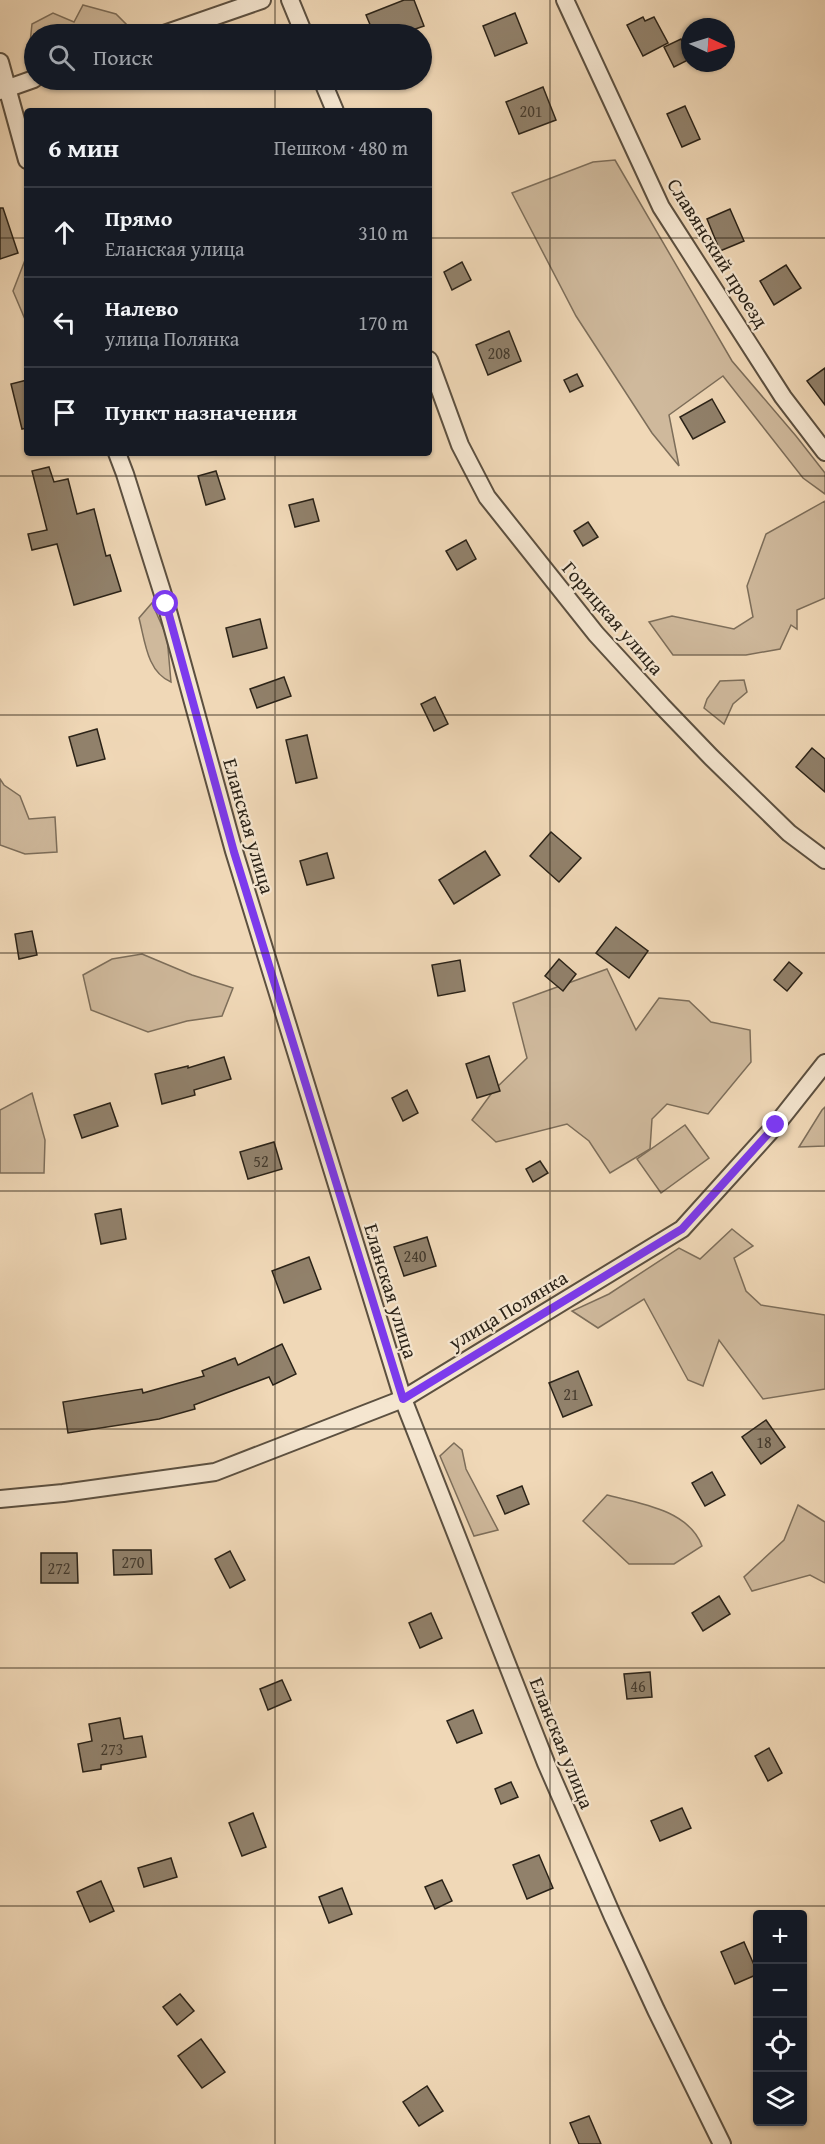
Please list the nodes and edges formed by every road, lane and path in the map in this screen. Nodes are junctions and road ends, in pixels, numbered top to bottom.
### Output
1 (261, 0) edge
2 (290, 0) edge
3 (565, 0) edge
4 (193, 24) edge
5 (300, 24) edge
6 (0, 62) edge
7 (24, 83) edge
8 (4, 90) edge
9 (326, 90) edge
10 (333, 108) edge
11 (24, 151) edge
12 (432, 368) edge
13 (825, 452) edge
14 (118, 456) edge
15 (825, 860) edge
16 (825, 1063) edge
17 (403, 1399) junction
18 (0, 1499) edge
19 (722, 2144) edge

1 - 4 street
2 - 5 street
3 - 13 street, Славянский проезд
6 - 8 street
7 - 8 street
8 - 11 street
9 - 10 street
12 - 15 street, Горицкая улица
14 - 17 street, Еланская улица
16 - 17 street, улица Полянка
17 - 18 street, улица Полянка
17 - 19 street, Еланская улица

